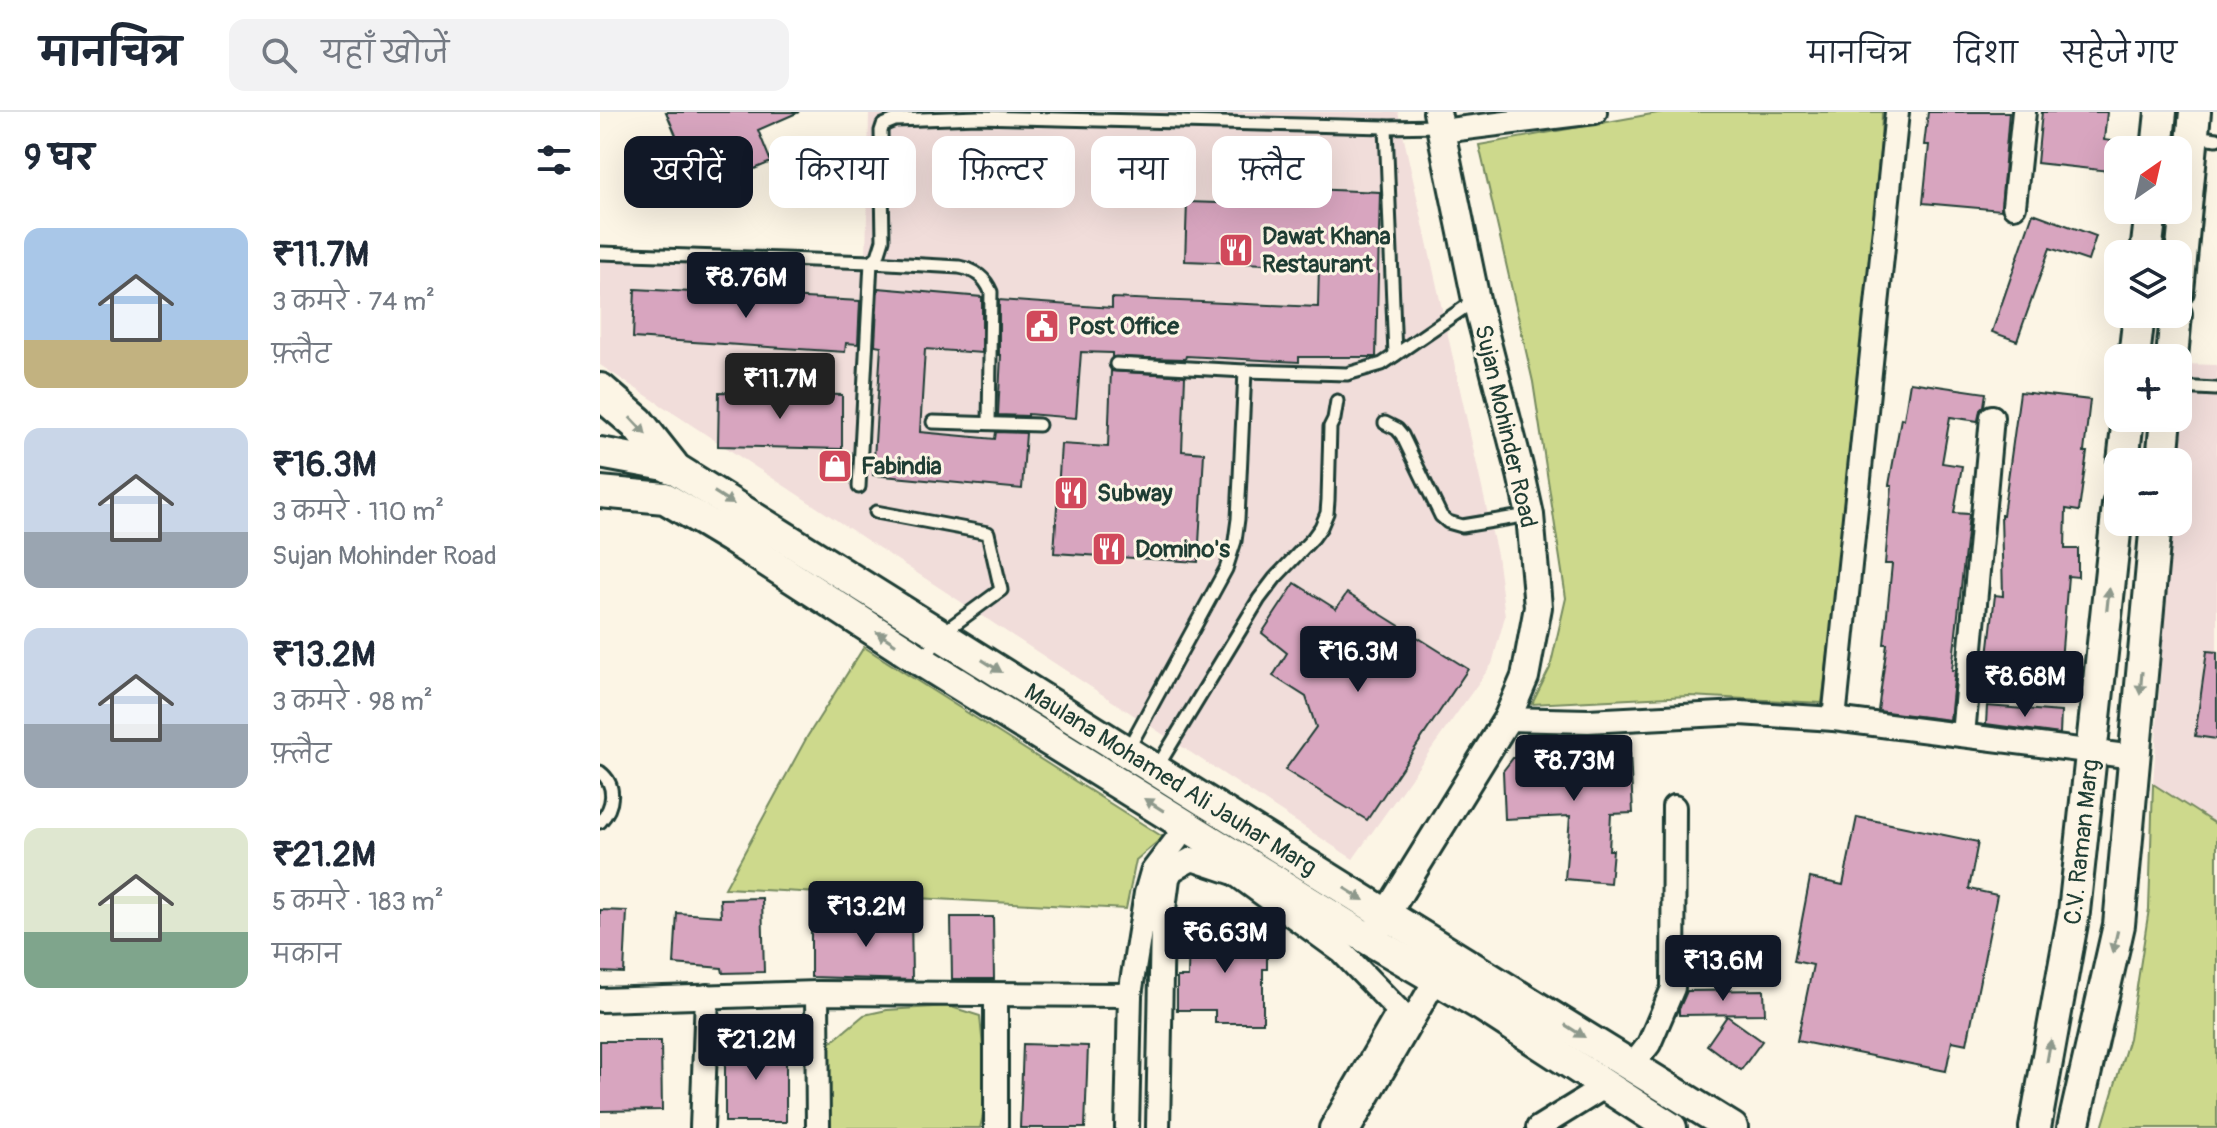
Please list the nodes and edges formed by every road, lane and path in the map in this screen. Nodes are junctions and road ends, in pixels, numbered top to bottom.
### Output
1 (882, 112) edge
2 (1595, 112) edge
3 (1897, 112) edge
4 (2024, 112) edge
5 (2161, 112) edge
6 (1068, 116) edge
7 (1191, 117) edge
8 (1439, 123) edge
9 (883, 125) junction
10 (1386, 127) junction
11 (2201, 129) edge
12 (2158, 136) edge
13 (2014, 206) dead end
14 (2185, 240) edge
15 (600, 253) edge
16 (871, 262) junction
17 (1476, 300) junction
18 (1395, 355) junction
19 (1116, 364) dead end
20 (1245, 371) junction
21 (2192, 388) edge
22 (2216, 389) edge
23 (600, 391) edge
24 (1337, 401) dead end
25 (1992, 417) dead end
26 (933, 422) dead end
27 (989, 423) junction
28 (1385, 423) dead end
29 (1039, 425) dead end
30 (600, 453) edge
31 (671, 466) junction
32 (859, 487) dead end
33 (600, 492) edge
34 (876, 512) dead end
35 (1530, 515) junction
36 (2115, 536) edge
37 (2155, 536) edge
38 (941, 634) junction
39 (923, 662) junction
40 (1507, 719) junction
41 (1834, 719) junction
42 (1963, 735) junction
43 (1127, 751) junction
44 (2091, 752) junction
45 (2134, 757) junction
46 (1156, 769) junction
47 (600, 772) edge
48 (1674, 807) dead end
49 (600, 822) edge
50 (1187, 826) junction
51 (1387, 915) junction
52 (1370, 940) junction
53 (1436, 979) junction
54 (817, 993) junction
55 (996, 995) junction
56 (1130, 995) junction
57 (707, 996) junction
58 (600, 1000) edge
59 (1632, 1066) junction
60 (1606, 1086) junction
61 (702, 1128) edge
62 (818, 1128) edge
63 (996, 1128) edge
64 (1127, 1128) edge
65 (1158, 1128) edge
66 (1331, 1128) edge
67 (1350, 1128) edge
68 (1538, 1128) edge
69 (1671, 1128) edge
70 (1732, 1128) edge
71 (2035, 1128) edge
72 (2073, 1128) edge

1 - 9 lane
2 - 8 street
3 - 41 street
4 - 13 street
5 - 12 main road
6 - 7 lane
6 - 9 lane
7 - 10 lane
8 - 10 lane
8 - 17 street, Sujan Mohinder Road
9 - 16 lane
10 - 18 lane
11 - 14 main road
15 - 16 lane
16 - 27 lane
16 - 32 lane
17 - 18 lane
17 - 35 street, Sujan Mohinder Road
18 - 20 lane
19 - 20 lane
20 - 43 lane
21 - 22 lane
23 -> 31 main road
24 - 46 lane
25 - 42 street
26 - 27 lane
27 - 29 lane
28 - 35 lane
30 - 31 main road, Maulana Mohamed Ali Jauhar Marg
31 -> 38 main road, Maulana Mohamed Ali Jauhar Marg
39 -> 33 main road, Maulana Mohamed Ali Jauhar Marg
34 - 38 lane
35 - 40 street, Sujan Mohinder Road
44 -> 36 main road, C.V. Raman Marg
37 -> 45 main road, C.V. Raman Marg
38 - 39 lane
38 -> 43 main road, Maulana Mohamed Ali Jauhar Marg
50 -> 39 main road, Maulana Mohamed Ali Jauhar Marg
40 - 41 street
40 - 51 street, Sujan Mohinder Road
41 - 42 street
42 - 44 street
43 - 46 main road, Maulana Mohamed Ali Jauhar Marg
44 - 45 street
71 -> 44 main road, C.V. Raman Marg
45 -> 72 main road, C.V. Raman Marg
46 -> 51 main road, Maulana Mohamed Ali Jauhar Marg
47 - 49 lane
48 - 59 street
50 - 52 main road, Maulana Mohamed Ali Jauhar Marg
50 - 56 street
51 - 52 street, Sujan Mohinder Road
51 -> 59 main road, Maulana Mohamed Ali Jauhar Marg
52 - 53 main road, Maulana Mohamed Ali Jauhar Marg
53 - 60 main road, Maulana Mohamed Ali Jauhar Marg
53 - 67 street
54 - 55 street
54 - 57 street
54 - 62 street
55 - 56 street
55 - 63 street
56 - 64 street
57 - 58 street
57 - 61 street
59 - 70 main road, Maulana Mohamed Ali Jauhar Marg
60 - 68 street
60 - 69 main road, Maulana Mohamed Ali Jauhar Marg
65 - 66 street

